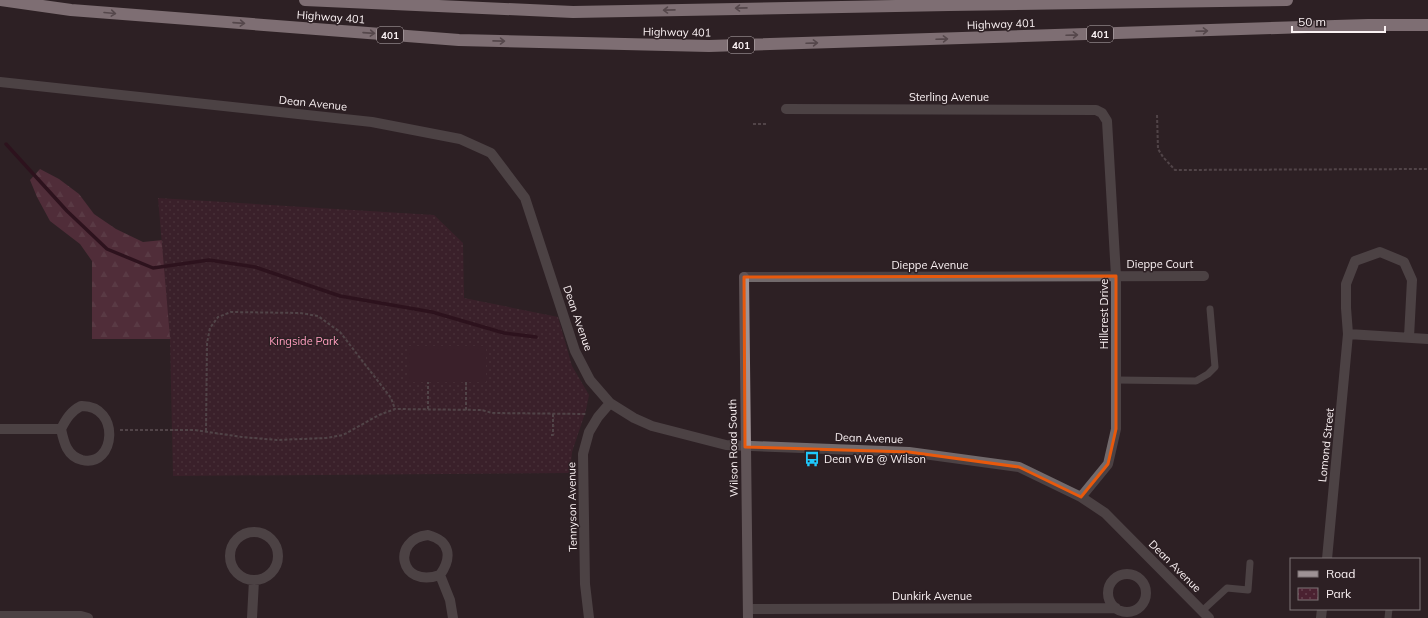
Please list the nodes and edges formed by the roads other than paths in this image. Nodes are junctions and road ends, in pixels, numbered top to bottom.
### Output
1 (0, 0) edge
2 (305, 0) edge
3 (470, 0) edge
4 (1287, 0) edge
5 (573, 12) junction
6 (1428, 25) edge
7 (0, 82) edge
8 (786, 108) dead end
9 (1107, 121) joint
10 (1116, 276) junction
11 (1204, 276) dead end
12 (744, 277) joint
13 (1210, 309) dead end
14 (1348, 334) junction
15 (1409, 337) junction
16 (1428, 339) edge
17 (1116, 380) junction
18 (610, 403) junction
19 (0, 429) edge
20 (61, 429) junction
21 (745, 447) junction
22 (1081, 498) junction
23 (1327, 558) edge
24 (1250, 563) dead end
25 (440, 576) junction
26 (254, 580) junction
27 (1116, 608) dead end
28 (748, 613) edge
29 (1205, 614) edge
30 (0, 616) edge
31 (88, 618) edge
32 (252, 618) edge
33 (453, 618) edge
34 (589, 618) edge

1 -> 6 highway, Highway 401 / 401
2 - 5 highway, Highway 401
3 - 5 highway
4 -> 5 highway, Highway 401
7 - 18 street, Dean Avenue
8 - 9 street, Sterling Avenue
9 - 10 street, Hillcrest Drive
10 - 11 street, Dieppe Court
10 - 12 street, Dieppe Avenue
10 - 17 street, Hillcrest Drive
12 - 21 main road, Wilson Road South
13 - 17 lane
14 - 15 street
14 - 15 street
14 - 23 street, Lomond Street
15 - 16 street
17 - 22 street, Hillcrest Drive
18 - 21 street, Dean Avenue
18 - 34 street, Tennyson Avenue
19 - 20 street
20 - 20 street
21 - 22 street, Dean Avenue
21 - 28 main road, Wilson Road South
22 - 29 street, Dean Avenue
24 - 29 lane
25 - 25 street
25 - 33 street
26 - 26 street
26 - 32 street
27 - 28 street, Dunkirk Avenue
30 - 31 street

